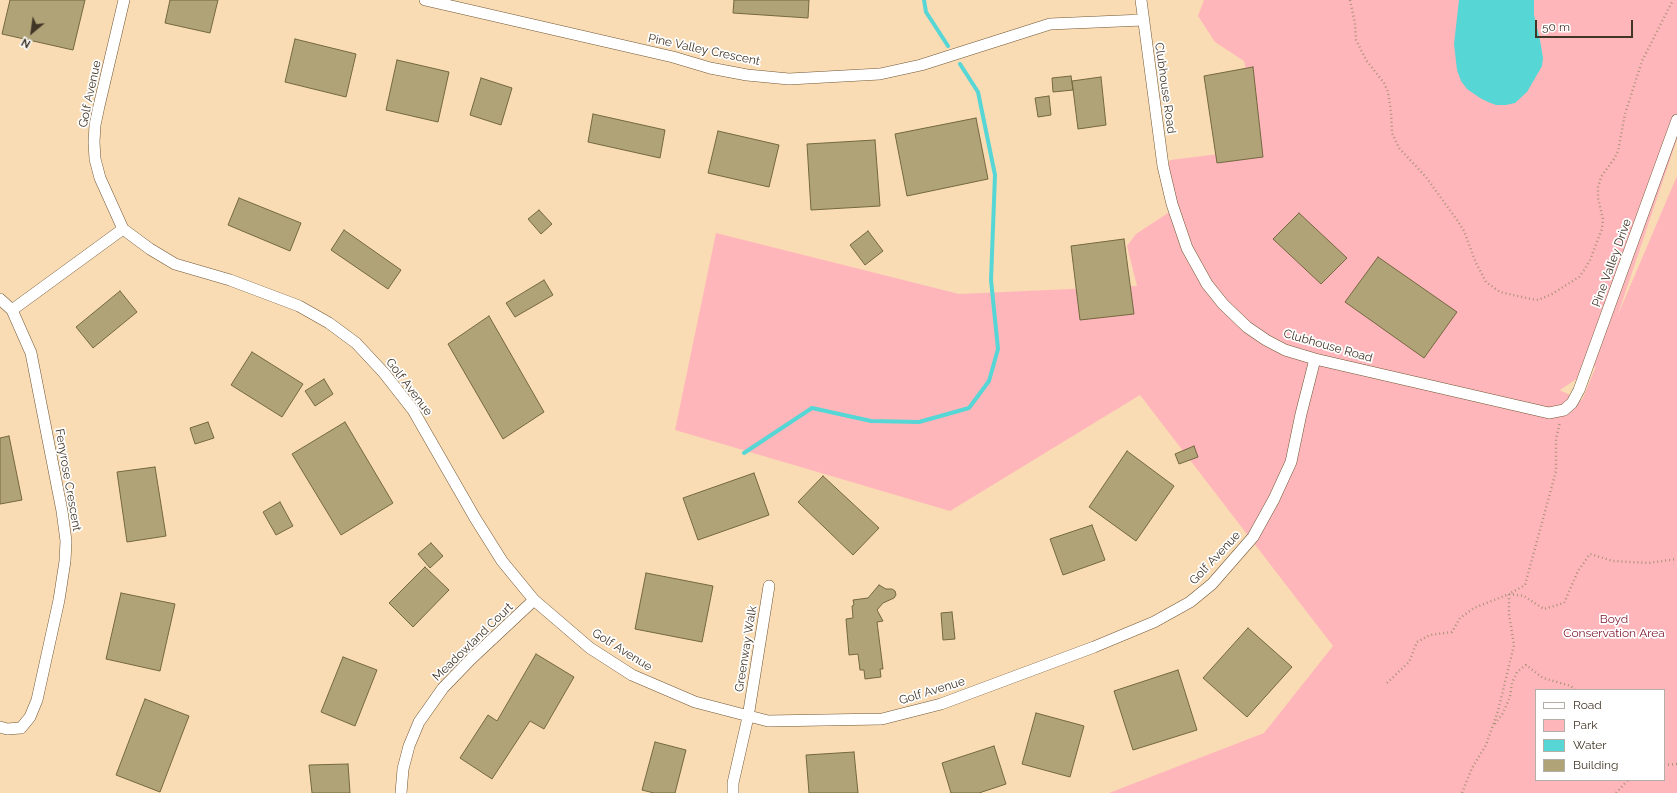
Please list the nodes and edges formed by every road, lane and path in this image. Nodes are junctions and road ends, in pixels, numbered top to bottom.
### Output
1 (124, 0) edge
2 (425, 0) edge
3 (1141, 0) edge
4 (1350, 0) edge
5 (1673, 0) edge
6 (1143, 20) junction
7 (1677, 120) edge
8 (123, 229) junction
9 (0, 299) edge
10 (12, 310) junction
11 (1315, 359) junction
12 (1564, 410) junction
13 (1677, 559) edge
14 (769, 586) dead end
15 (1509, 594) junction
16 (534, 600) junction
17 (1387, 683) dead end
18 (1574, 689) edge
19 (748, 717) junction
20 (0, 727) edge
21 (1492, 728) junction
22 (1677, 764) edge
23 (1665, 765) edge
24 (1627, 781) edge
25 (401, 793) edge
26 (733, 793) edge
27 (1462, 793) edge
28 (1616, 793) edge

1 - 8 street, Golf Avenue
2 - 6 street, Pine Valley Crescent
3 - 6 street, Clubhouse Road
4 - 5 path
6 - 11 street, Clubhouse Road
7 - 12 street, Pine Valley Drive
8 - 10 street
8 - 16 street, Golf Avenue
9 - 10 street, Fenyrose Crescent
10 - 20 street, Fenyrose Crescent
11 - 12 street, Clubhouse Road
11 - 19 street, Golf Avenue
12 - 15 path
13 - 15 path
14 - 19 street, Greenway Walk
15 - 17 path
15 - 21 path
16 - 19 street, Golf Avenue
16 - 25 street, Meadowland Court
18 - 21 path
19 - 26 street, Greenway Walk
21 - 27 path
22 - 23 path
24 - 28 path

